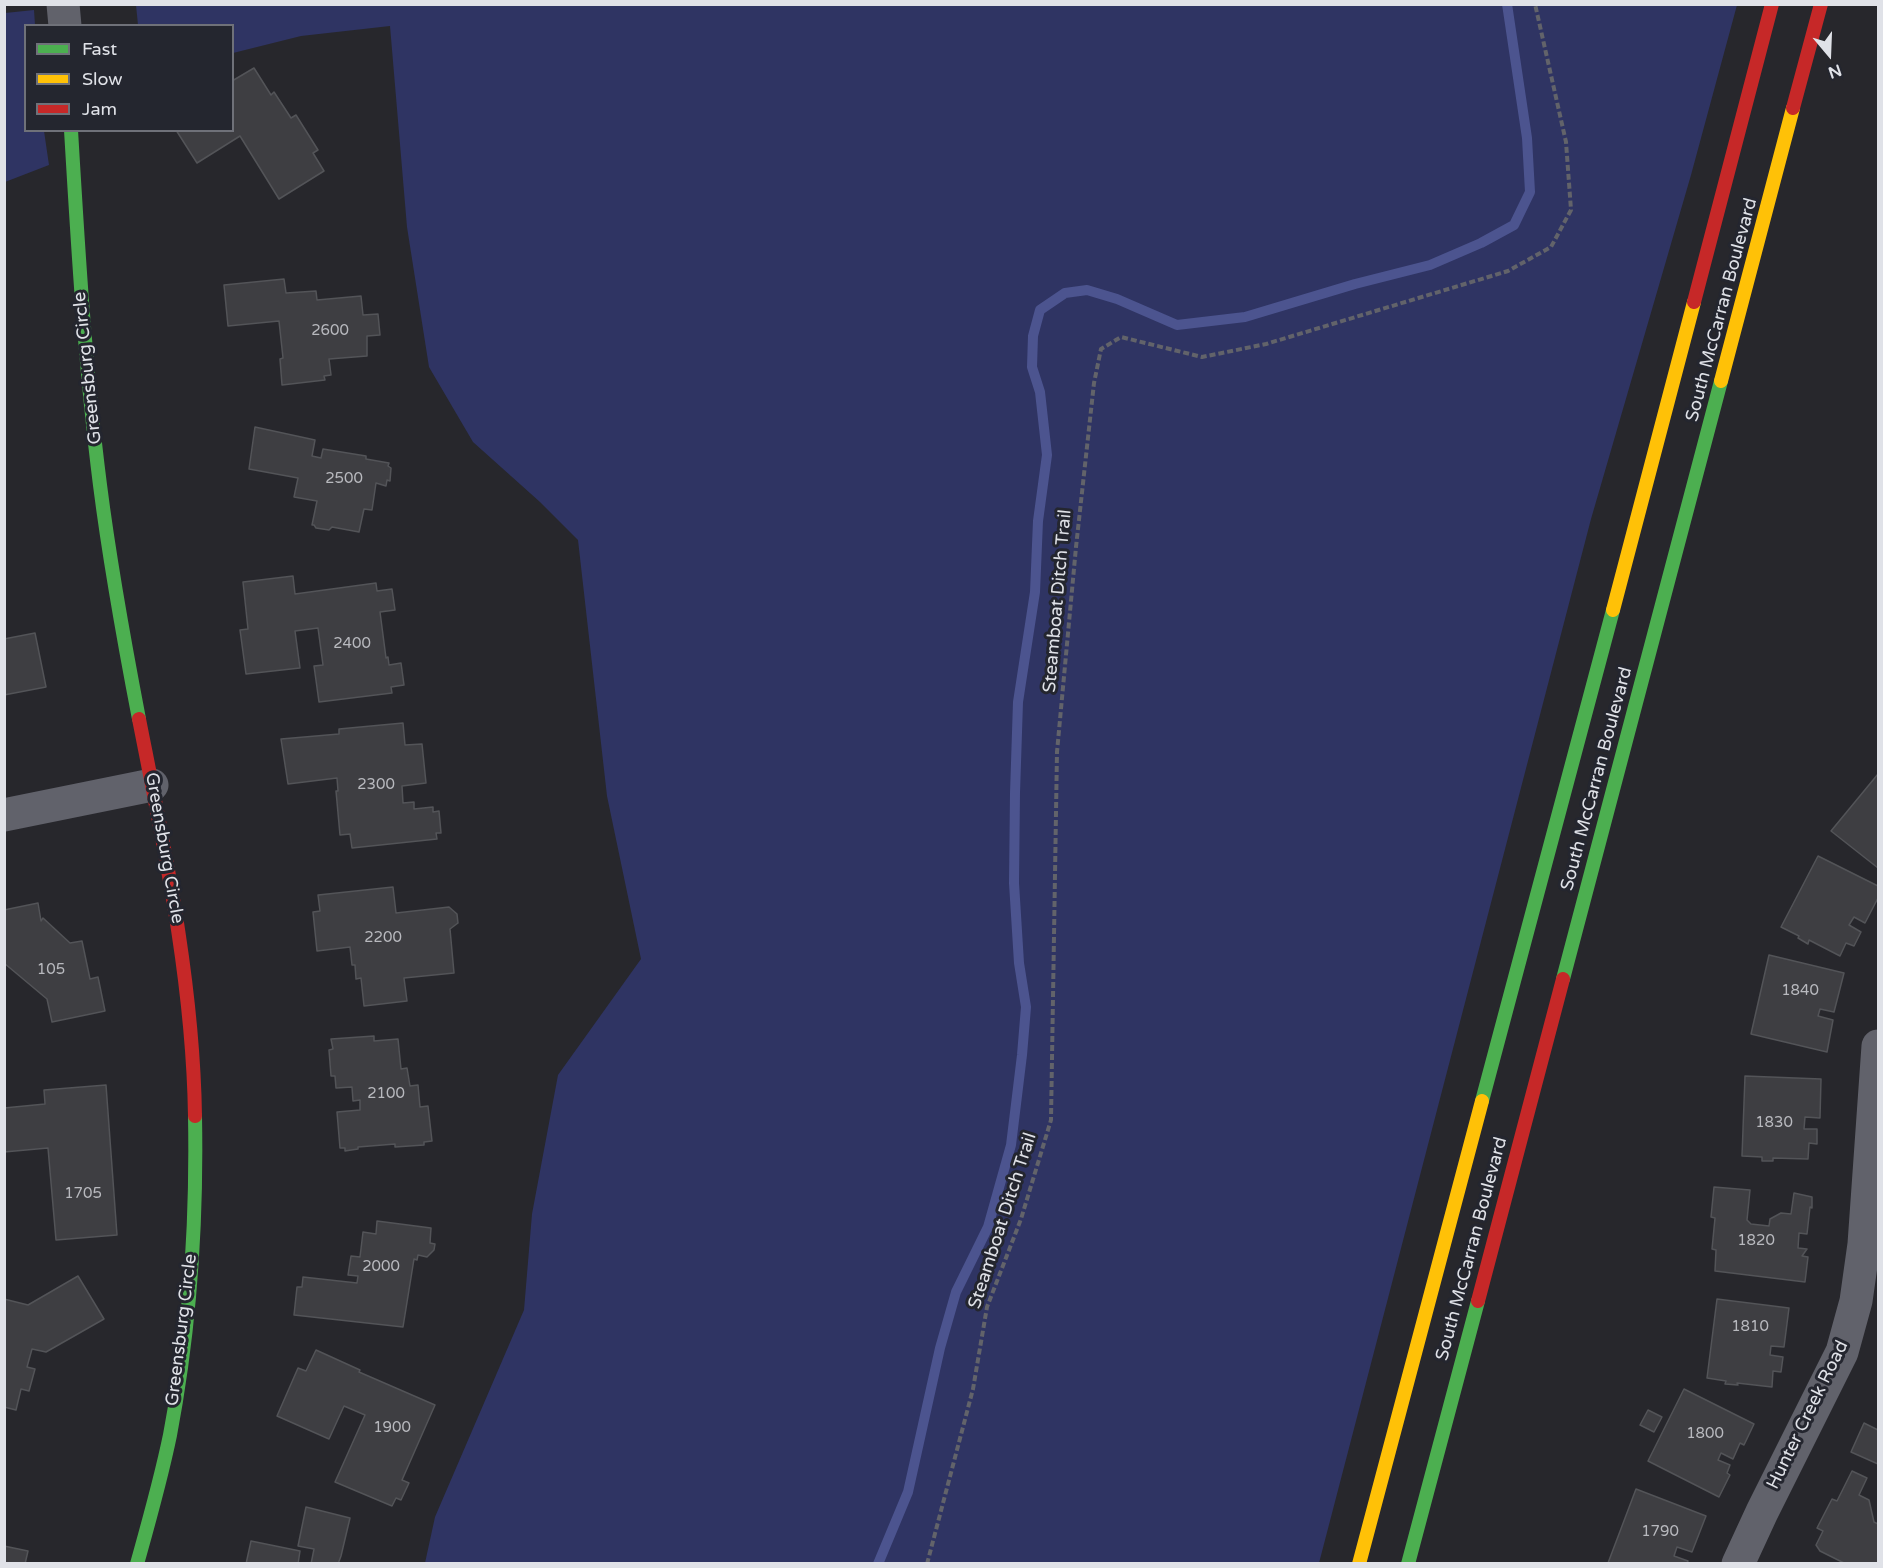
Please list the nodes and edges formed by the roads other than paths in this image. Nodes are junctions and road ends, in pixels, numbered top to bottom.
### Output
1 (63, 4) edge
2 (1772, 4) edge
3 (1821, 4) edge
4 (65, 24) edge
5 (71, 132) edge
6 (152, 785) junction
7 (4, 815) edge
8 (1878, 1047) edge
9 (137, 1563) edge
10 (1359, 1563) edge
11 (1408, 1563) edge
12 (1738, 1563) edge

1 - 4 street
2 - 10 main road, South McCarran Boulevard
3 - 11 main road, South McCarran Boulevard
5 - 6 main road, Greensburg Circle
6 - 7 street
6 - 9 main road, Greensburg Circle
8 - 12 street, Hunter Creek Road

